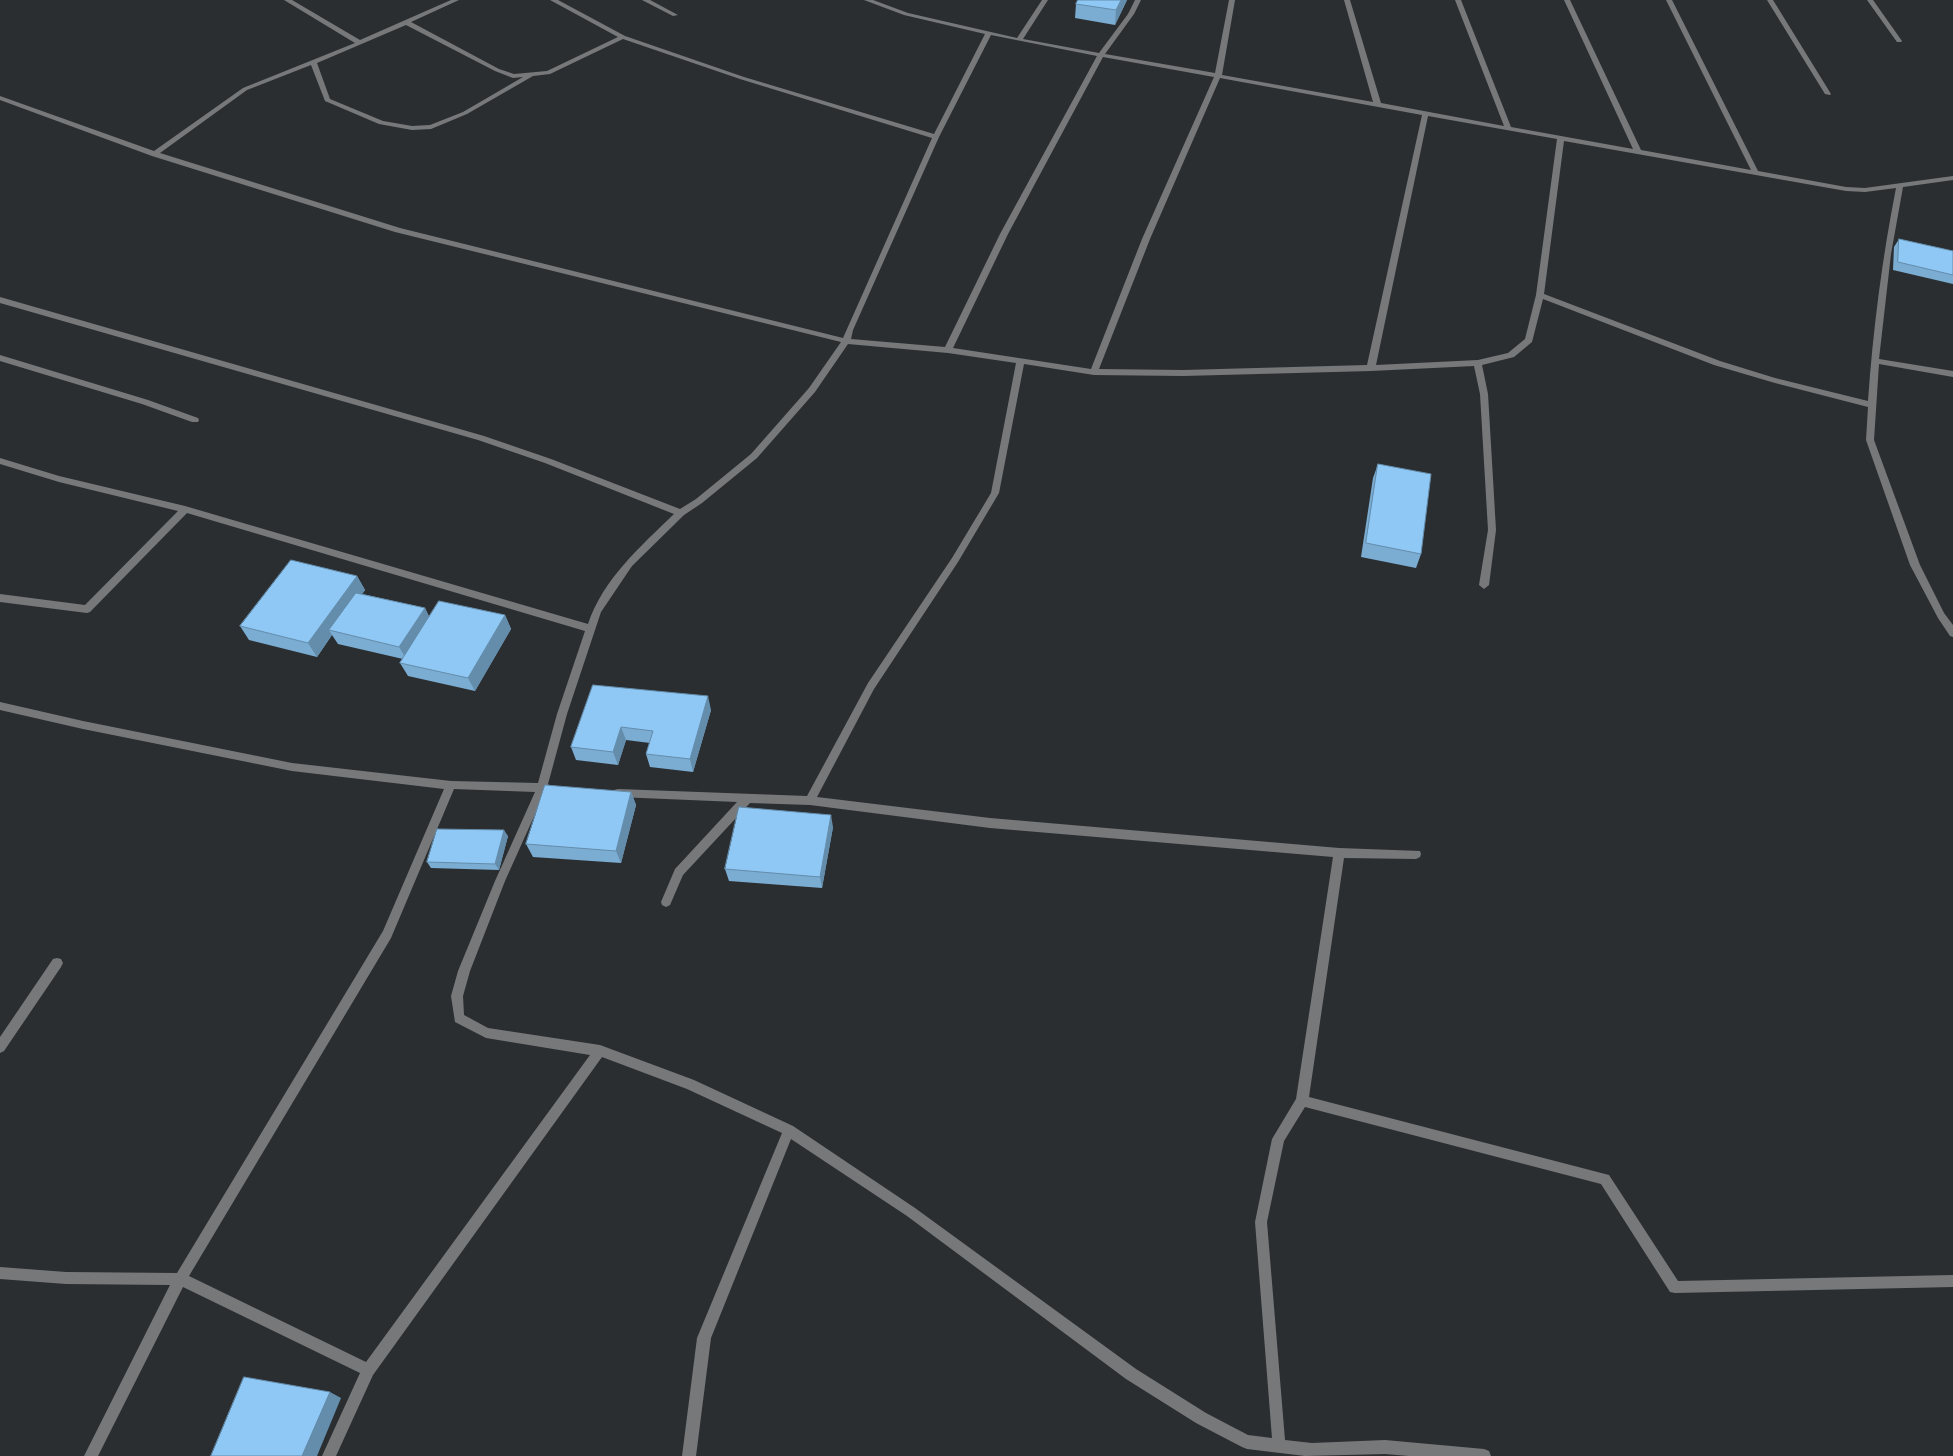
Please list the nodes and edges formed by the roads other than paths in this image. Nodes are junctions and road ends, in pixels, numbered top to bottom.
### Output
1 (287, 0) edge
2 (456, 0) edge
3 (553, 0) edge
4 (645, 0) edge
5 (867, 0) edge
6 (1045, 0) edge
7 (1138, 0) edge
8 (1232, 0) edge
9 (1347, 0) edge
10 (1458, 0) edge
11 (1567, 0) edge
12 (1669, 0) edge
13 (1770, 0) edge
14 (1870, 0) edge
15 (675, 15) dead end
16 (406, 22) junction
17 (988, 34) junction
18 (623, 38) junction
19 (1019, 40) junction
20 (1899, 41) dead end
21 (360, 43) junction
22 (1101, 55) junction
23 (313, 62) junction
24 (530, 76) junction
25 (1218, 76) junction
26 (1828, 94) dead end
27 (0, 98) edge
28 (1378, 106) junction
29 (1425, 115) junction
30 (1508, 128) junction
31 (936, 137) junction
32 (1561, 138) junction
33 (1638, 152) junction
34 (155, 154) junction
35 (1755, 171) junction
36 (1953, 178) edge
37 (1900, 186) junction
38 (1540, 295) junction
39 (0, 300) edge
40 (846, 341) junction
41 (948, 350) junction
42 (0, 358) edge
43 (1876, 361) junction
44 (1020, 362) junction
45 (1478, 363) junction
46 (1371, 368) junction
47 (1094, 372) junction
48 (1953, 374) edge
49 (1871, 405) junction
50 (195, 420) dead end
51 (0, 461) edge
52 (185, 509) junction
53 (682, 513) junction
54 (1484, 585) dead end
55 (0, 598) edge
56 (591, 629) junction
57 (1953, 633) edge
58 (1, 707) edge
59 (451, 785) junction
60 (542, 787) junction
61 (562, 789) edge
62 (610, 792) edge
63 (748, 798) junction
64 (810, 800) junction
65 (1339, 853) junction
66 (1416, 854) dead end
67 (666, 902) dead end
68 (57, 963) dead end
69 (0, 1047) edge
70 (600, 1051) junction
71 (1302, 1101) junction
72 (789, 1130) junction
73 (0, 1273) edge
74 (180, 1279) junction
75 (1953, 1281) edge
76 (368, 1370) junction
77 (1279, 1446) junction
78 (91, 1456) edge
79 (329, 1456) edge
80 (689, 1456) edge
81 (1484, 1456) edge

1 - 21 street
2 - 16 street
3 - 18 street
4 - 15 street
5 - 17 street
6 - 19 street
7 - 22 street
8 - 25 street
9 - 28 street
10 - 30 street
11 - 33 street
12 - 35 street
13 - 26 street
14 - 20 street
16 - 21 street
16 - 24 street
17 - 19 street
17 - 31 street
18 - 24 street
18 - 31 street
19 - 22 street
21 - 23 street
22 - 25 street
22 - 41 street
23 - 24 street
23 - 34 street
25 - 28 street
25 - 47 street
27 - 34 street
28 - 29 street
29 - 30 street
29 - 46 street
30 - 32 street
31 - 40 street
32 - 33 street
32 - 38 street
33 - 35 street
34 - 40 street
35 - 37 street
36 - 37 street
37 - 43 street
38 - 45 street
38 - 49 street
39 - 53 street
40 - 41 street
40 - 53 street
41 - 44 street
42 - 50 street
43 - 48 street
43 - 49 street
44 - 47 street
44 - 64 street
45 - 46 street
45 - 54 street
46 - 47 street
49 - 57 street
51 - 52 street
52 - 55 street
52 - 56 street
53 - 56 street
56 - 60 street
58 - 59 street
59 - 60 street
59 - 74 street
60 - 61 street
60 - 70 street
62 - 63 street
63 - 64 street
63 - 67 street
64 - 65 street
65 - 66 street
65 - 71 street
68 - 69 street
70 - 72 street
70 - 76 street
71 - 75 street
71 - 77 street
72 - 77 street
72 - 80 street
73 - 74 street
74 - 76 street
74 - 78 street
76 - 79 street
77 - 81 street

